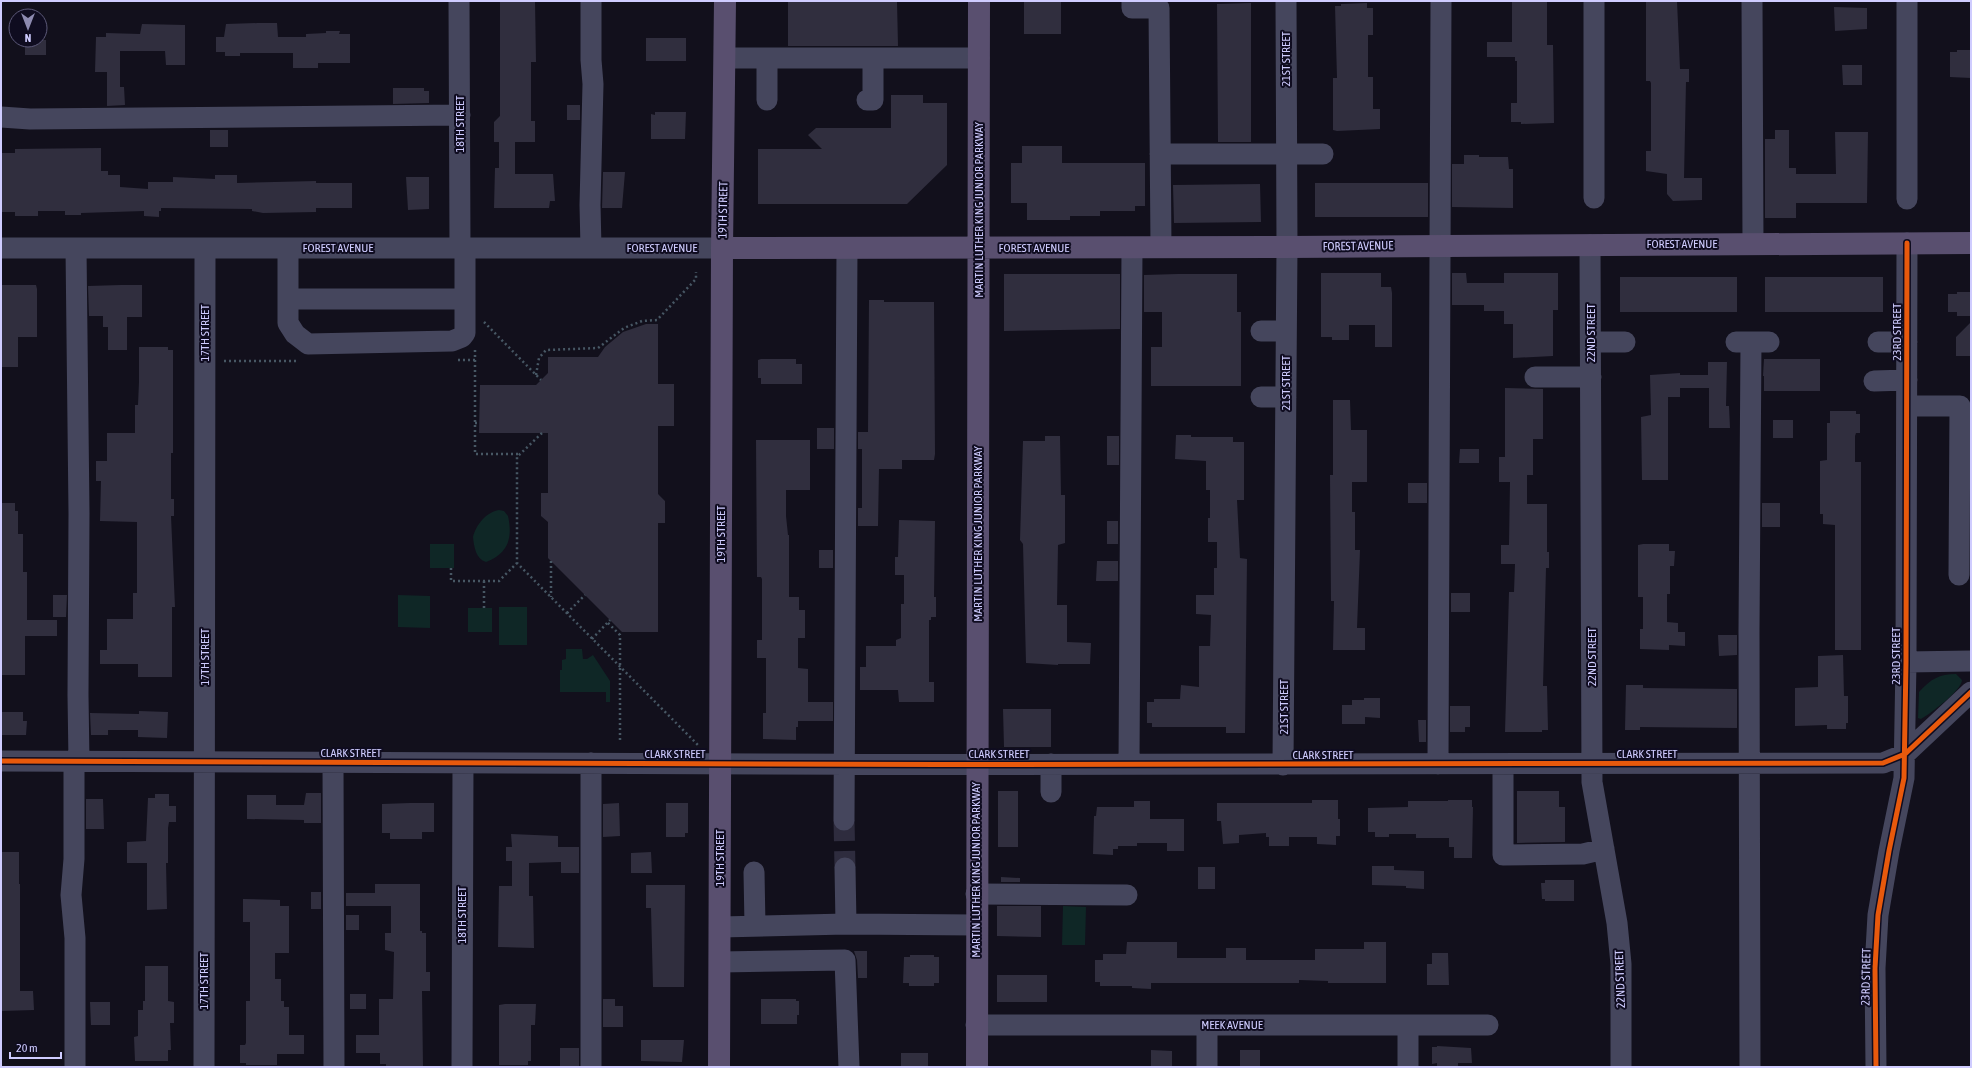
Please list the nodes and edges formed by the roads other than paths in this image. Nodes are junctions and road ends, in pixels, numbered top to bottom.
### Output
1 (459, 1) edge
2 (591, 1) edge
3 (725, 1) edge
4 (979, 1) edge
5 (1132, 1) edge
6 (1286, 1) edge
7 (1441, 1) edge
8 (1594, 1) edge
9 (1752, 1) edge
10 (1907, 1) edge
11 (726, 58) junction
12 (767, 58) junction
13 (873, 58) junction
14 (979, 58) junction
15 (767, 100) dead end
16 (867, 100) dead end
17 (460, 115) junction
18 (1, 117) edge
19 (1160, 154) junction
20 (1323, 154) dead end
21 (1286, 155) junction
22 (1594, 198) dead end
23 (1907, 199) dead end
24 (1907, 243) junction
25 (1971, 243) edge
26 (1753, 244) junction
27 (1440, 245) junction
28 (1590, 245) junction
29 (1160, 247) junction
30 (1287, 247) junction
31 (1, 248) edge
32 (76, 248) junction
33 (205, 248) junction
34 (288, 248) junction
35 (463, 248) junction
36 (591, 248) junction
37 (722, 248) junction
38 (847, 248) junction
39 (979, 248) junction
40 (1132, 248) junction
41 (288, 299) junction
42 (465, 299) junction
43 (1261, 331) dead end
44 (1286, 331) junction
45 (1591, 342) junction
46 (1624, 342) dead end
47 (1752, 342) dead end
48 (1878, 342) dead end
49 (1907, 342) junction
50 (1536, 377) dead end
51 (1591, 377) junction
52 (1874, 380) dead end
53 (1907, 380) junction
54 (1261, 397) dead end
55 (1286, 397) junction
56 (1907, 406) junction
57 (1959, 575) dead end
58 (1971, 661) edge
59 (1906, 662) junction
60 (1971, 692) edge
61 (1905, 754) junction
62 (1, 762) edge
63 (76, 762) junction
64 (205, 763) junction
65 (334, 763) junction
66 (463, 763) junction
67 (591, 763) junction
68 (1750, 763) junction
69 (720, 764) junction
70 (843, 764) junction
71 (976, 764) junction
72 (1051, 764) junction
73 (1129, 764) junction
74 (1438, 764) junction
75 (1503, 764) junction
76 (1592, 764) junction
77 (1283, 765) junction
78 (1051, 792) dead end
79 (844, 820) tunnel mouth
80 (1604, 849) junction
81 (845, 868) tunnel mouth
82 (754, 872) dead end
83 (976, 894) junction
84 (1127, 895) dead end
85 (846, 924) junction
86 (976, 925) junction
87 (755, 926) junction
88 (720, 927) junction
89 (720, 962) junction
90 (976, 1025) junction
91 (1207, 1025) junction
92 (1408, 1025) junction
93 (1488, 1025) dead end
94 (75, 1067) edge
95 (204, 1067) edge
96 (334, 1067) edge
97 (462, 1067) edge
98 (591, 1067) edge
99 (719, 1067) edge
100 (848, 1067) edge
101 (976, 1067) edge
102 (1207, 1067) edge
103 (1408, 1067) edge
104 (1620, 1067) edge
105 (1750, 1067) edge
106 (1876, 1067) edge

1 - 17 street, 18TH STREET
2 - 36 street
3 - 11 main road, 19TH STREET
4 - 14 main road, MARTIN LUTHER KING JUNIOR PARKWAY
5 - 19 street
6 - 21 street, 21ST STREET
7 - 27 street
8 - 22 street
9 - 26 street
10 - 23 street
11 - 12 street
11 - 37 main road, 19TH STREET
12 - 13 street
12 - 15 street
13 - 14 street
13 - 16 street
14 - 39 main road, MARTIN LUTHER KING JUNIOR PARKWAY
17 - 18 street
17 - 35 street, 18TH STREET
19 - 21 street
19 - 29 street
20 - 21 street
21 - 30 street, 21ST STREET
24 - 25 main road, FOREST AVENUE
24 - 26 main road, FOREST AVENUE
24 - 49 street, 23RD STREET
26 - 28 main road, FOREST AVENUE
27 - 28 main road, FOREST AVENUE
27 - 30 main road, FOREST AVENUE
27 - 74 street
28 - 45 street, 22ND STREET
29 - 30 main road, FOREST AVENUE
29 - 40 main road, FOREST AVENUE
30 - 44 street, 21ST STREET
31 - 32 street, FOREST AVENUE
32 - 33 street, FOREST AVENUE
32 - 63 street
33 - 34 street, FOREST AVENUE
33 - 64 street, 17TH STREET
34 - 35 street, FOREST AVENUE
34 - 41 street
35 - 36 street, FOREST AVENUE
35 - 42 street, 18TH STREET
36 - 37 street, FOREST AVENUE
37 - 38 main road, FOREST AVENUE
37 - 69 main road, 19TH STREET
38 - 39 main road, FOREST AVENUE
38 - 70 street
39 - 40 main road, FOREST AVENUE
39 - 71 main road, MARTIN LUTHER KING JUNIOR PARKWAY
40 - 73 street
41 - 42 street
41 - 42 street, 18TH STREET
43 - 44 street
44 - 55 street, 21ST STREET
45 - 46 street
45 - 51 street, 22ND STREET
47 - 68 street
48 - 49 street
49 - 53 street, 23RD STREET
50 - 51 street
51 - 76 street, 22ND STREET
52 - 53 street
53 - 56 street, 23RD STREET
54 - 55 street
55 - 77 street, 21ST STREET
56 - 57 street
56 - 59 street, 23RD STREET
58 - 59 street
59 - 61 street, 23RD STREET
60 - 61 street, CLARK STREET
61 - 68 street, CLARK STREET
61 - 106 street, 23RD STREET
62 - 63 street, CLARK STREET
63 - 64 street, CLARK STREET
63 - 94 street
64 - 65 street, CLARK STREET
64 - 95 street, 17TH STREET
65 - 66 street, CLARK STREET
65 - 96 street
66 - 67 street, CLARK STREET
66 - 97 street, 18TH STREET
67 - 69 street, CLARK STREET
67 - 98 street
68 - 76 street, CLARK STREET
68 - 105 street
69 - 70 street, CLARK STREET
69 - 88 main road, 19TH STREET
70 - 71 street, CLARK STREET
70 - 79 street
71 - 72 street, CLARK STREET
71 - 83 main road, MARTIN LUTHER KING JUNIOR PARKWAY
72 - 73 street, CLARK STREET
72 - 78 street
73 - 77 street, CLARK STREET
74 - 75 street, CLARK STREET
74 - 77 street, CLARK STREET
75 - 76 street, CLARK STREET
75 - 80 street
76 - 80 street, 22ND STREET
80 - 104 street, 22ND STREET
81 - 85 street
82 - 87 street
83 - 84 street
83 - 86 main road, MARTIN LUTHER KING JUNIOR PARKWAY
85 - 86 street
85 - 87 street
86 - 90 main road, MARTIN LUTHER KING JUNIOR PARKWAY
87 - 88 street
88 - 89 main road, 19TH STREET
89 - 99 main road, 19TH STREET
89 - 100 street
90 - 91 street, MEEK AVENUE
90 - 101 main road, MARTIN LUTHER KING JUNIOR PARKWAY
91 - 92 street, MEEK AVENUE
91 - 102 street
92 - 93 street, MEEK AVENUE
92 - 103 street

